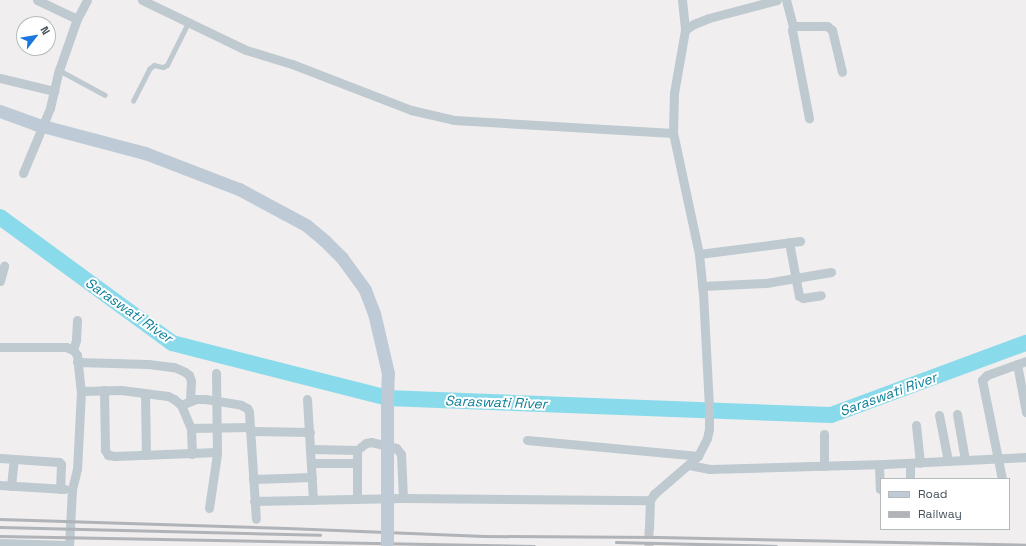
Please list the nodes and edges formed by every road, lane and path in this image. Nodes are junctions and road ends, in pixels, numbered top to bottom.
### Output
1 (37, 0) edge
2 (87, 0) edge
3 (142, 0) edge
4 (682, 0) edge
5 (777, 0) edge
6 (786, 0) edge
7 (77, 19) junction
8 (188, 23) junction
9 (793, 26) junction
10 (685, 30) junction
11 (59, 70) junction
12 (842, 72) dead end
13 (0, 78) edge
14 (54, 91) junction
15 (105, 95) dead end
16 (133, 101) dead end
17 (0, 111) edge
18 (809, 118) dead end
19 (673, 133) junction
20 (23, 173) dead end
21 (800, 241) dead end
22 (789, 242) junction
23 (698, 254) junction
24 (4, 266) dead end
25 (831, 272) dead end
26 (796, 278) junction
27 (0, 281) edge
28 (702, 286) junction
29 (821, 295) dead end
30 (77, 320) dead end
31 (0, 347) edge
32 (73, 350) junction
33 (1026, 361) edge
34 (77, 362) junction
35 (1017, 364) junction
36 (216, 373) dead end
37 (104, 390) junction
38 (81, 391) junction
39 (145, 393) junction
40 (307, 399) dead end
41 (190, 401) junction
42 (216, 402) junction
43 (181, 405) junction
44 (1026, 412) edge
45 (957, 414) dead end
46 (939, 415) dead end
47 (916, 425) dead end
48 (216, 426) junction
49 (191, 428) junction
50 (250, 429) junction
51 (310, 432) junction
52 (824, 434) dead end
53 (526, 440) dead end
54 (310, 448) junction
55 (357, 450) junction
56 (0, 451) edge
57 (217, 452) junction
58 (192, 454) junction
59 (146, 455) junction
60 (698, 456) junction
61 (997, 457) junction
62 (1026, 457) edge
63 (0, 458) edge
64 (14, 459) junction
65 (965, 460) junction
66 (948, 461) junction
67 (311, 463) junction
68 (357, 463) junction
69 (910, 463) junction
70 (920, 463) junction
71 (689, 465) junction
72 (879, 465) junction
73 (824, 466) junction
74 (312, 477) junction
75 (910, 478) edge
76 (1002, 478) edge
77 (253, 479) junction
78 (0, 485) edge
79 (11, 486) junction
80 (60, 489) junction
81 (72, 489) junction
82 (880, 489) dead end
83 (403, 498) junction
84 (357, 499) junction
85 (313, 500) junction
86 (650, 500) junction
87 (254, 501) junction
88 (209, 508) dead end
89 (256, 520) dead end
90 (649, 528) tunnel mouth
91 (0, 543) edge
92 (69, 545) edge
93 (387, 546) edge

1 - 7 street
2 - 7 street
3 - 8 street
4 - 10 street
5 - 10 street
6 - 9 street
7 - 11 street
8 - 16 lane
8 - 19 street
9 - 12 street
9 - 18 street
10 - 19 street
11 - 14 street
11 - 15 lane
13 - 14 street
14 - 20 street
17 - 93 street, bridge
19 - 23 street
21 - 22 street
22 - 23 street
22 - 26 street
23 - 28 street
24 - 27 street
25 - 26 street
26 - 28 street
26 - 29 street
28 - 60 street
30 - 32 street
31 - 32 street
32 - 34 street
33 - 35 street
34 - 38 street
34 - 41 street
35 - 44 street
35 - 61 street
36 - 42 street
37 - 38 street
37 - 39 street
37 - 59 street
38 - 81 street
39 - 43 street
39 - 59 street
40 - 51 street
41 - 42 street
41 - 43 street
42 - 48 street
42 - 50 street
43 - 49 street
45 - 65 street
46 - 66 street
47 - 70 street
48 - 49 street
48 - 50 street
48 - 57 street
49 - 58 street
50 - 51 street
50 - 77 street
51 - 54 street
52 - 73 street
53 - 60 street
54 - 55 street
54 - 67 street
55 - 68 street
55 - 83 street
56 - 63 street
57 - 58 street
57 - 88 street
58 - 59 street
60 - 71 street
61 - 62 street
61 - 65 street
61 - 76 street
63 - 64 street
64 - 79 street
64 - 80 street
65 - 66 street
66 - 70 street
67 - 68 street
67 - 74 street
68 - 84 street
69 - 70 street
69 - 72 street
69 - 75 street
71 - 73 street
71 - 86 street
72 - 73 street
72 - 82 street
74 - 77 street
74 - 85 street
77 - 87 street
78 - 79 street
79 - 80 street
80 - 81 street
81 - 92 street
83 - 84 street
83 - 86 street
84 - 85 street
85 - 87 street
86 - 90 street
87 - 89 street
91 - 92 street

